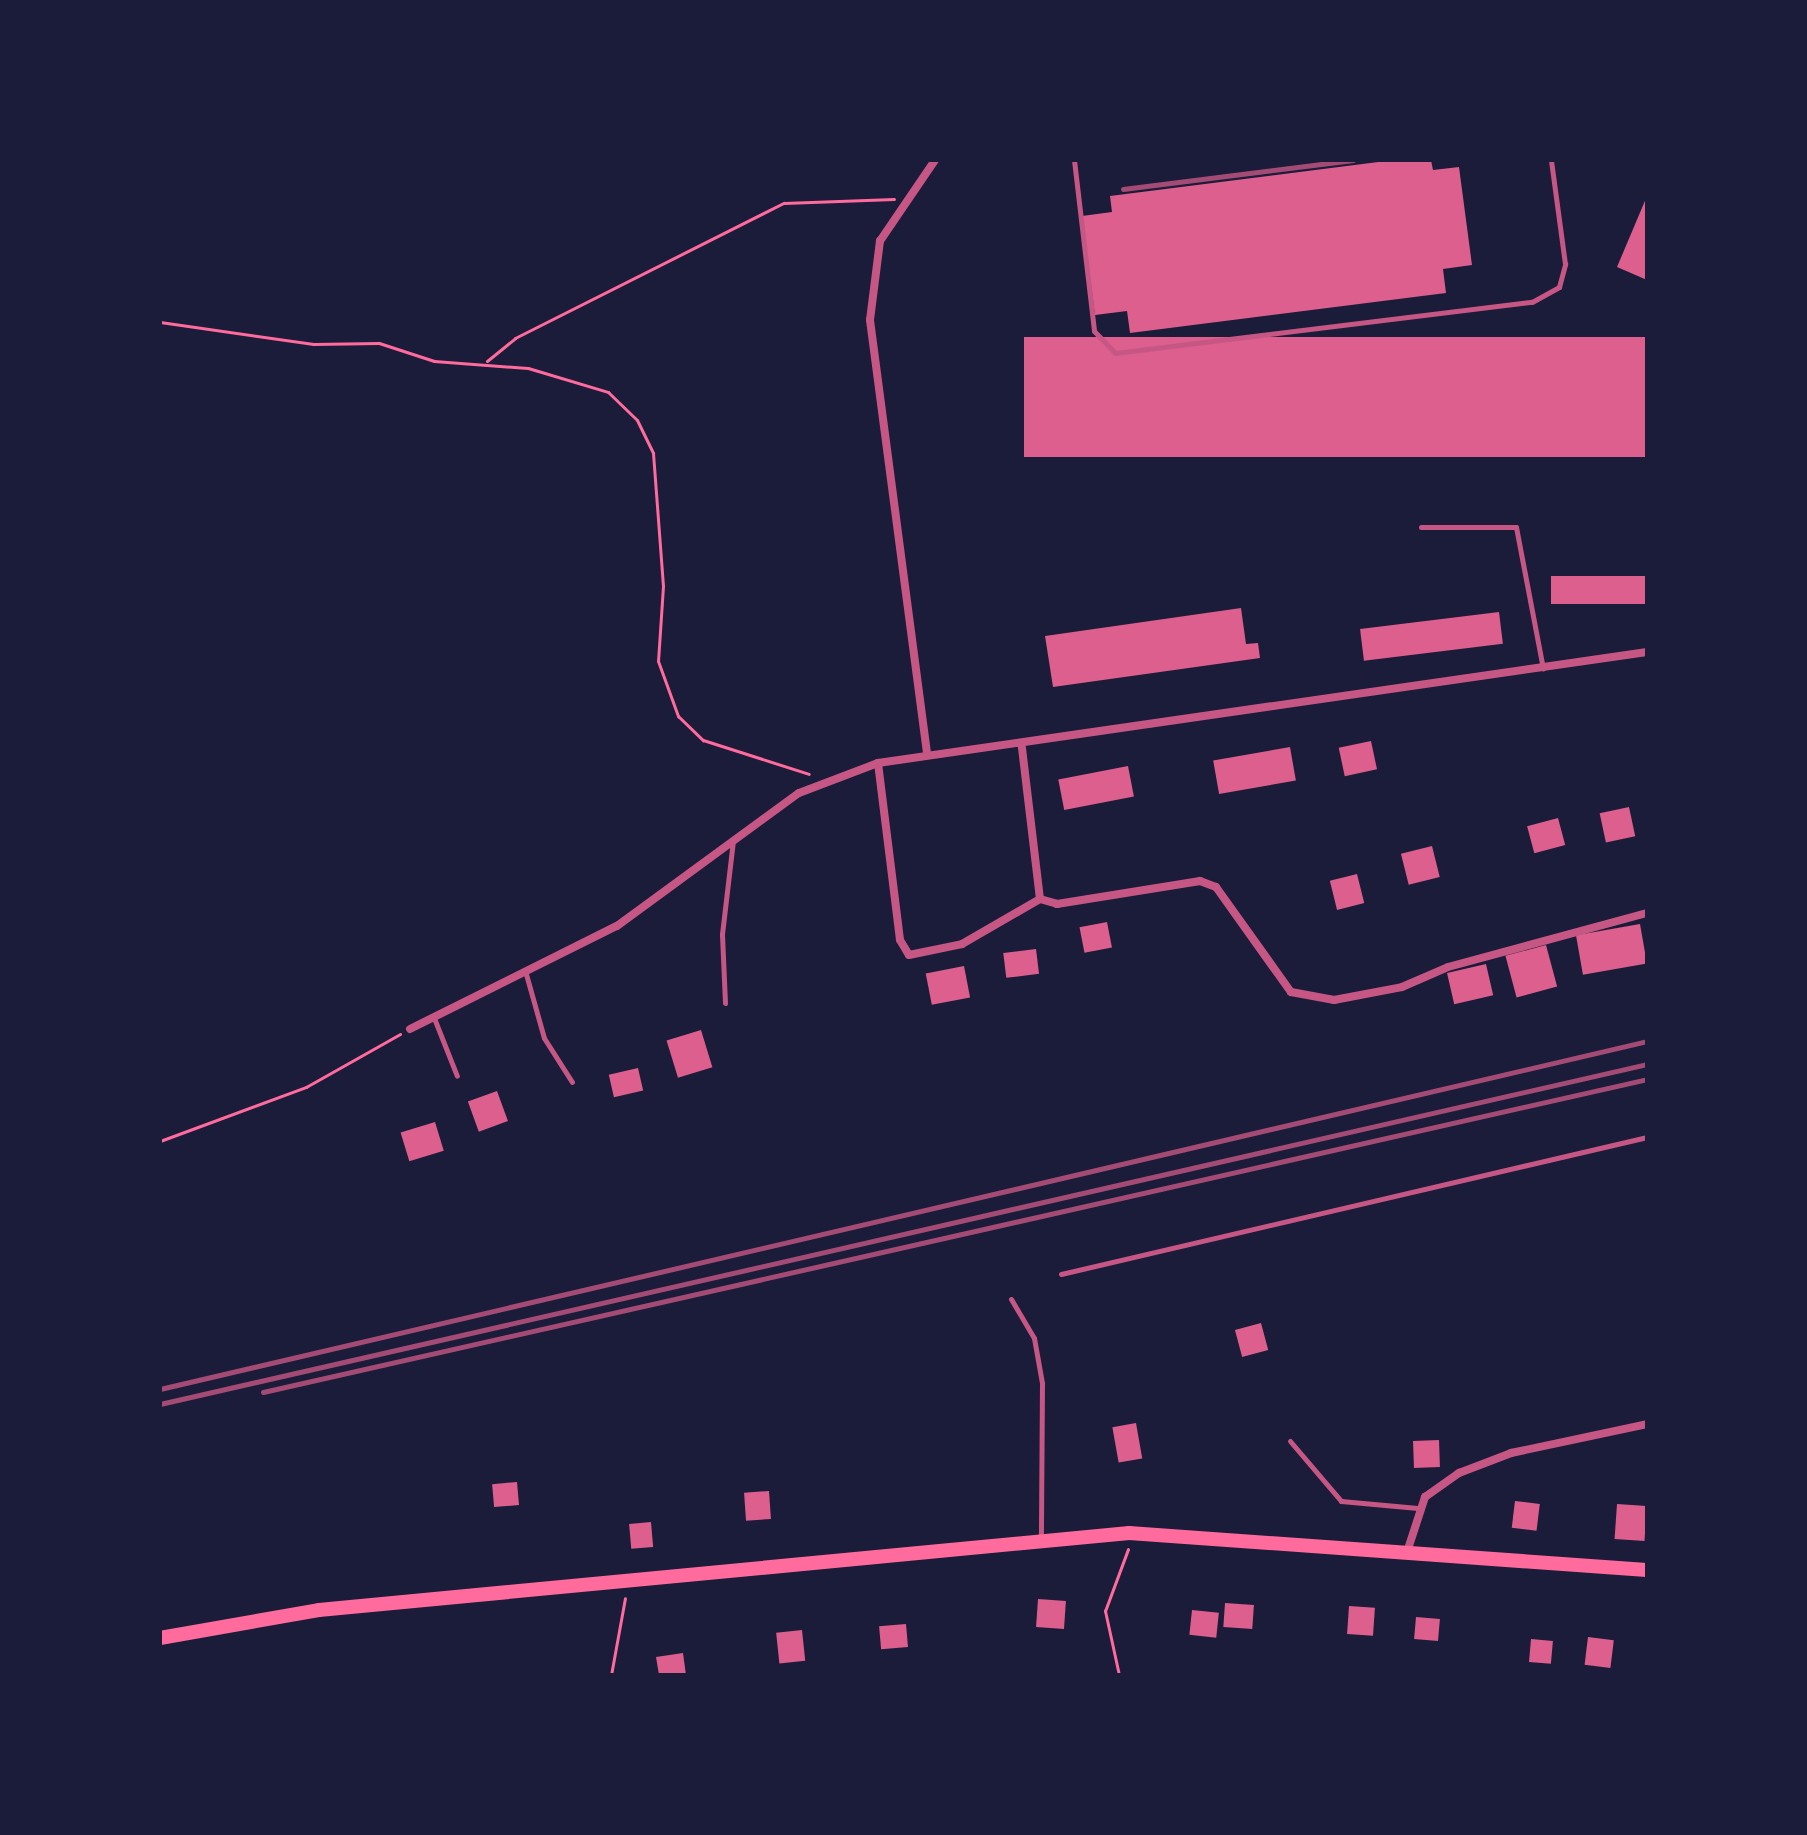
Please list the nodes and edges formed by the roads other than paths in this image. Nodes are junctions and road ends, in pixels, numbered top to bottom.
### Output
1 (935, 160) edge
2 (1074, 160) edge
3 (1551, 160) edge
4 (1421, 527) dead end
5 (1647, 652) edge
6 (1543, 669) junction
7 (1022, 748) junction
8 (927, 753) junction
9 (878, 763) junction
10 (734, 836) junction
11 (1040, 899) junction
12 (1647, 913) edge
13 (526, 974) junction
14 (725, 1003) dead end
15 (434, 1017) junction
16 (410, 1029) road end
17 (457, 1076) dead end
18 (572, 1082) dead end
19 (1647, 1137) edge
20 (1061, 1274) dead end
21 (1011, 1299) dead end
22 (1647, 1424) edge
23 (1290, 1441) dead end
24 (1418, 1508) junction
25 (1041, 1540) junction
26 (1408, 1549) junction
27 (1647, 1570) edge
28 (160, 1638) edge

1 - 8 street
2 - 3 lane
4 - 6 lane
5 - 6 street
6 - 7 street
7 - 8 street
7 - 11 street
8 - 9 street
9 - 10 street
9 - 11 street
10 - 13 street
10 - 14 lane
11 - 12 street
13 - 15 street
13 - 18 lane
15 - 16 street
15 - 17 lane
19 - 20 lane
21 - 25 lane
22 - 24 street
23 - 24 lane
24 - 26 street
25 - 26 main road
25 - 28 main road
26 - 27 main road

